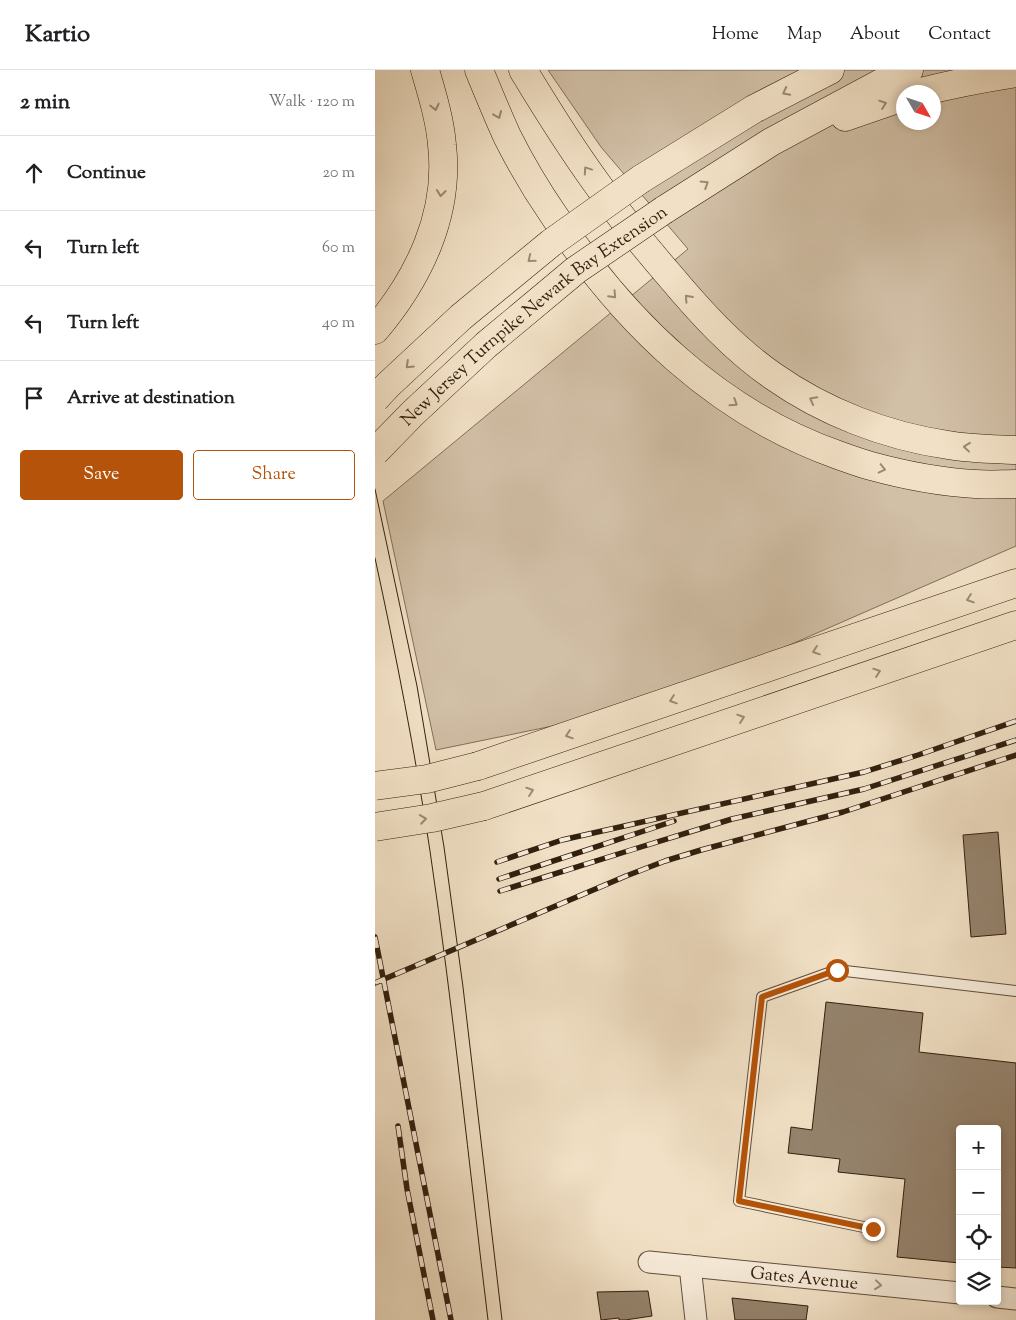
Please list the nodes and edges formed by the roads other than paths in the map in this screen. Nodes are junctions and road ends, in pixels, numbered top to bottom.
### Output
1 (425, 70) edge
2 (479, 70) edge
3 (523, 70) edge
4 (830, 70) edge
5 (909, 70) edge
6 (1016, 73) edge
7 (941, 87) edge
8 (896, 99) edge
9 (771, 142) junction
10 (375, 330) edge
11 (375, 398) edge
12 (1016, 450) edge
13 (375, 452) edge
14 (1016, 484) edge
15 (1016, 584) edge
16 (1016, 625) edge
17 (375, 786) edge
18 (375, 827) edge
19 (1016, 991) edge
20 (873, 1229) dead end
21 (649, 1262) dead end
22 (690, 1266) junction
23 (956, 1293) edge
24 (1001, 1297) edge
25 (1016, 1299) edge
26 (696, 1320) edge

1 -> 10 highway
2 -> 14 highway
12 -> 3 highway
4 -> 11 highway, bridge
5 - 9 highway, New Jersey Turnpike Newark Bay Extension
6 - 7 highway
9 -> 8 highway
13 -> 9 highway, New Jersey Turnpike Newark Bay Extension, bridge
15 -> 17 highway, bridge
18 -> 16 highway, bridge
19 - 20 lane
21 - 22 street, Gates Avenue
22 -> 23 street, Gates Avenue
22 - 26 street
24 - 25 street

